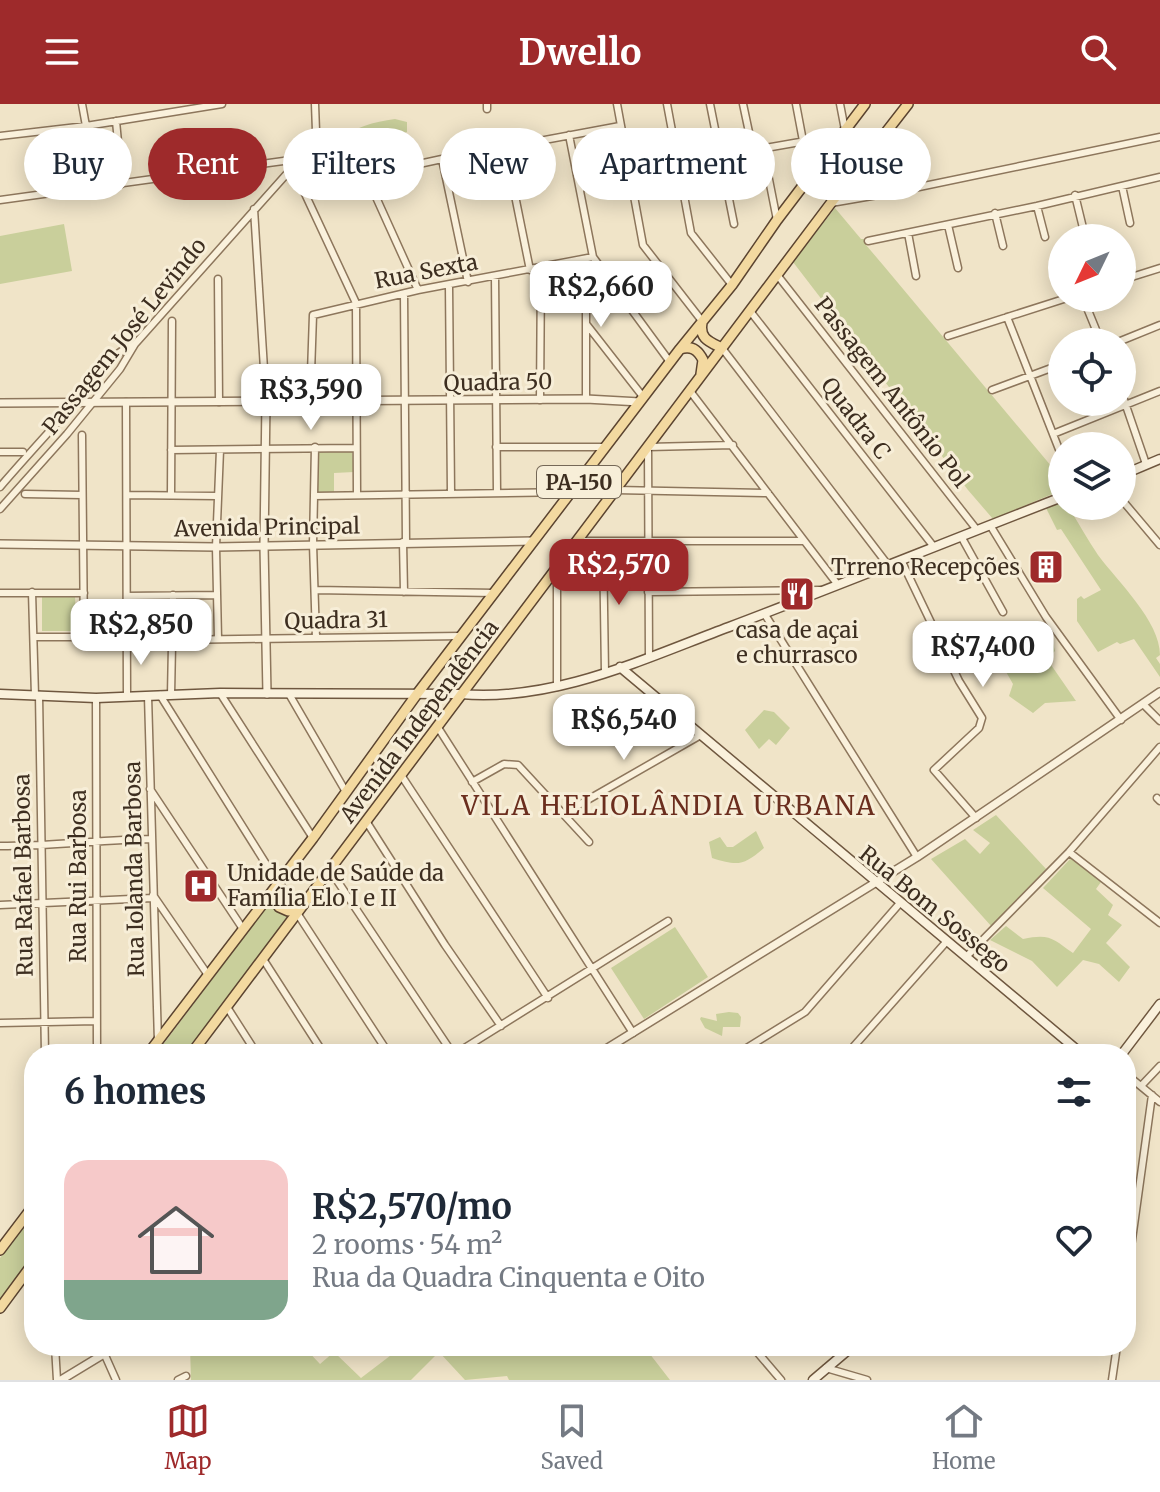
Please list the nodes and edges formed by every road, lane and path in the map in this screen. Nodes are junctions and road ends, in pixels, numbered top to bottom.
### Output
1 (82, 104) edge
2 (222, 104) edge
3 (315, 104) edge
4 (617, 104) edge
5 (667, 104) edge
6 (710, 104) edge
7 (743, 104) edge
8 (796, 104) edge
9 (840, 104) edge
10 (865, 104) edge
11 (908, 104) edge
12 (196, 106) edge
13 (116, 121) junction
14 (86, 126) junction
15 (620, 126) joint
16 (117, 128) edge
17 (317, 128) edge
18 (672, 128) edge
19 (715, 128) edge
20 (748, 128) edge
21 (801, 128) edge
22 (842, 128) edge
23 (846, 128) edge
24 (569, 135) junction
25 (0, 136) edge
26 (556, 137) edge
27 (1160, 137) edge
28 (572, 149) edge
29 (283, 164) edge
30 (283, 177) edge
31 (1160, 177) edge
32 (132, 183) edge
33 (1122, 186) junction
34 (1075, 195) junction
35 (24, 197) edge
36 (0, 200) edge
37 (308, 200) edge
38 (377, 200) edge
39 (451, 200) edge
40 (516, 200) edge
41 (582, 200) edge
42 (635, 200) edge
43 (685, 200) edge
44 (729, 200) edge
45 (773, 200) edge
46 (792, 200) edge
47 (831, 203) junction
48 (1037, 206) junction
49 (254, 209) junction
50 (995, 213) junction
51 (777, 220) junction
52 (1130, 223) dead end
53 (734, 224) dead end
54 (1082, 224) edge
55 (948, 225) junction
56 (908, 233) junction
57 (1045, 237) dead end
58 (868, 241) dead end
59 (1003, 246) dead end
60 (590, 258) junction
61 (958, 268) dead end
62 (1160, 268) edge
63 (541, 269) junction
64 (530, 270) junction
65 (495, 276) junction
66 (778, 276) junction
67 (916, 276) dead end
68 (1136, 276) edge
69 (218, 279) dead end
70 (468, 282) junction
71 (732, 285) junction
72 (449, 286) junction
73 (418, 290) junction
74 (404, 294) junction
75 (356, 303) junction
76 (1048, 304) edge
77 (750, 311) junction
78 (1007, 317) junction
79 (172, 321) dead end
80 (702, 321) junction
81 (586, 323) junction
82 (1160, 325) edge
83 (1136, 335) edge
84 (948, 336) dead end
85 (135, 344) junction
86 (722, 348) junction
87 (680, 349) junction
88 (670, 362) junction
89 (1048, 369) edge
90 (1031, 376) junction
91 (701, 377) junction
92 (992, 390) dead end
93 (690, 391) junction
94 (1160, 391) edge
95 (586, 399) junction
96 (496, 400) junction
97 (540, 400) junction
98 (642, 400) junction
99 (266, 401) junction
100 (404, 401) junction
101 (450, 401) junction
102 (1136, 401) edge
103 (76, 402) junction
104 (94, 402) junction
105 (126, 402) junction
106 (171, 402) junction
107 (219, 402) junction
108 (310, 402) junction
109 (357, 402) junction
110 (0, 403) edge
111 (1099, 416) edge
112 (1131, 416) edge
113 (1052, 432) edge
114 (1058, 432) edge
115 (82, 435) dead end
116 (733, 445) junction
117 (315, 447) junction
118 (496, 447) junction
119 (606, 447) junction
120 (648, 447) junction
121 (265, 448) junction
122 (356, 448) junction
123 (171, 450) junction
124 (220, 450) junction
125 (0, 452) edge
126 (23, 452) dead end
127 (1160, 459) edge
128 (1146, 464) junction
129 (1136, 469) edge
130 (0, 487) edge
131 (614, 490) junction
132 (647, 491) junction
133 (571, 492) junction
134 (451, 493) junction
135 (497, 493) junction
136 (768, 493) junction
137 (25, 494) dead end
138 (407, 494) junction
139 (82, 495) junction
140 (127, 495) junction
141 (171, 495) junction
142 (357, 495) junction
143 (217, 496) junction
144 (314, 496) junction
145 (1048, 502) edge
146 (0, 509) edge
147 (1136, 517) edge
148 (990, 525) junction
149 (977, 530) junction
150 (962, 538) junction
151 (534, 541) junction
152 (576, 541) junction
153 (804, 541) junction
154 (405, 542) junction
155 (603, 543) junction
156 (648, 543) junction
157 (0, 544) edge
158 (313, 544) junction
159 (82, 545) junction
160 (1160, 545) edge
161 (264, 546) junction
162 (126, 547) junction
163 (216, 547) junction
164 (934, 547) junction
165 (901, 560) junction
166 (888, 565) junction
167 (557, 566) junction
168 (838, 585) junction
169 (315, 590) junction
170 (825, 590) junction
171 (32, 592) junction
172 (404, 592) junction
173 (648, 592) junction
174 (0, 593) edge
175 (84, 593) junction
176 (495, 593) junction
177 (173, 595) junction
178 (216, 595) junction
179 (127, 596) junction
180 (1003, 612) dead end
181 (764, 613) junction
182 (461, 636) junction
183 (35, 637) junction
184 (126, 637) junction
185 (84, 638) junction
186 (316, 638) junction
187 (218, 639) junction
188 (266, 639) junction
189 (173, 640) junction
190 (649, 657) junction
191 (620, 667) junction
192 (605, 673) junction
193 (557, 687) junction
194 (1160, 692) edge
195 (220, 693) junction
196 (0, 694) edge
197 (267, 694) junction
198 (289, 694) junction
199 (417, 694) junction
200 (461, 694) junction
201 (160, 695) junction
202 (171, 695) junction
203 (37, 696) junction
204 (148, 696) junction
205 (127, 697) junction
206 (96, 698) junction
207 (1144, 705) junction
208 (1121, 720) junction
209 (1160, 721) edge
210 (436, 726) junction
211 (699, 736) junction
212 (1160, 747) edge
213 (401, 775) junction
214 (472, 782) junction
215 (150, 789) junction
216 (346, 792) junction
217 (563, 814) junction
218 (976, 818) junction
219 (366, 821) junction
220 (324, 822) junction
221 (354, 837) junction
222 (313, 838) junction
223 (152, 839) junction
224 (96, 840) junction
225 (589, 842) dead end
226 (0, 846) edge
227 (40, 846) junction
228 (1069, 852) junction
229 (917, 857) junction
230 (330, 870) junction
231 (278, 883) junction
232 (876, 884) junction
233 (153, 896) junction
234 (98, 899) junction
235 (900, 903) junction
236 (41, 904) junction
237 (0, 905) edge
238 (297, 913) junction
239 (668, 921) dead end
240 (1160, 923) edge
241 (243, 929) junction
242 (947, 941) junction
243 (966, 957) junction
244 (263, 959) junction
245 (592, 970) junction
246 (208, 975) junction
247 (548, 998) junction
248 (1160, 1004) edge
249 (227, 1007) junction
250 (96, 1021) junction
251 (45, 1022) junction
252 (0, 1023) edge
253 (501, 1026) junction
254 (633, 1033) junction
255 (158, 1042) joint
256 (45, 1044) edge
257 (97, 1044) edge
258 (199, 1044) edge
259 (251, 1044) edge
260 (318, 1044) edge
261 (382, 1044) edge
262 (447, 1044) edge
263 (471, 1044) edge
264 (615, 1044) edge
265 (753, 1044) edge
266 (856, 1044) edge
267 (1070, 1044) edge
268 (1130, 1044) edge
269 (1160, 1066) edge
270 (1136, 1082) edge
271 (1141, 1086) junction
272 (1152, 1095) junction
273 (1160, 1102) edge
274 (1136, 1211) edge
275 (24, 1218) edge
276 (0, 1250) edge
277 (24, 1276) edge
278 (0, 1308) edge
279 (56, 1356) edge
280 (95, 1356) edge
281 (106, 1356) edge
282 (761, 1356) edge
283 (842, 1356) edge
284 (1116, 1356) edge
285 (823, 1374) edge
286 (186, 1376) dead end
287 (59, 1380) edge
288 (116, 1380) edge
289 (178, 1380) edge
290 (781, 1380) edge
291 (813, 1380) edge
292 (867, 1380) edge
293 (1112, 1380) edge

1 - 14 street
2 - 12 street
3 - 17 street, Passagem José Levindo
4 - 15 street
5 - 18 street
6 - 19 street
7 - 20 street
8 - 21 street
9 - 22 street
10 - 23 main road, Avenida Independência / PA-150
11 - 47 main road, Avenida Independência / PA-150
12 - 13 street
13 - 14 street
13 - 16 street
14 - 25 street
15 - 24 street
24 - 26 street
24 - 28 street
27 - 47 street
29 - 32 street
30 - 49 street, Passagem José Levindo
31 - 33 street
33 - 34 street
33 - 52 street
34 - 48 street
34 - 54 street
35 - 36 street
37 - 75 street
38 - 73 street
39 - 70 street
40 - 64 street
41 - 60 street
42 - 80 street
43 - 71 street
44 - 53 street
45 - 51 street
46 - 51 main road, Avenida Independência / PA-150
47 - 66 main road, Avenida Independência / PA-150
48 - 50 street
48 - 57 street
49 - 85 street, Passagem José Levindo
49 - 99 street
50 - 55 street
50 - 59 street
51 - 71 main road, Avenida Independência / PA-150
55 - 56 street
55 - 61 street
56 - 58 street
56 - 67 street
60 - 63 street, Rua Sexta
60 - 81 street
60 - 88 street
62 - 68 street
63 - 64 street, Rua Sexta
63 - 97 street
64 - 65 street, Rua Sexta
65 - 70 street, Rua Sexta
65 - 96 street
66 - 77 main road, Avenida Independência / PA-150
66 - 149 street, Passagem Antônio Pol
69 - 107 street
70 - 72 street, Rua Sexta
71 - 80 main road, Avenida Independência / PA-150
72 - 73 street, Rua Sexta
72 - 101 street
73 - 74 street, Rua Sexta
74 - 75 street, Rua Sexta
74 - 100 street
75 - 108 street, Rua Sexta
75 - 109 street
76 - 78 street
77 - 86 main road, Avenida Independência / PA-150
77 - 164 street, Quadra C
78 - 84 street
78 - 90 street
79 - 106 street
80 - 86 main road
80 - 87 main road, Avenida Independência / PA-150
81 - 95 street
81 - 98 street
82 - 83 street
85 - 103 street
85 - 104 street, Passagem José Levindo
86 - 91 main road, Avenida Independência / PA-150
86 - 166 street
87 - 88 main road, Avenida Independência / PA-150
87 - 91 main road
88 - 98 main road, Avenida Independência / PA-150
89 - 90 street
90 - 92 street
90 - 113 street
91 - 93 main road, Avenida Independência / PA-150
93 - 116 street
93 - 120 main road, Avenida Independência / PA-150
94 - 102 street
95 - 97 street, Quadra 50
95 - 98 street, Quadra 50
96 - 97 street, Quadra 50
96 - 101 street, Quadra 50
96 - 118 street
98 - 119 main road, Avenida Independência / PA-150
99 - 107 street, Quadra 50
99 - 108 street, Quadra 50
99 - 121 street
100 - 101 street, Quadra 50
100 - 109 street, Quadra 50
100 - 138 street
101 - 134 street
103 - 104 street, Quadra 50
103 - 110 street, Quadra 50
103 - 130 street
104 - 105 street, Quadra 50
104 - 146 street, Passagem José Levindo
105 - 106 street, Quadra 50
105 - 140 street
106 - 107 street, Quadra 50
106 - 123 street
108 - 109 street, Quadra 50
109 - 122 street
111 - 114 street
112 - 128 street
115 - 139 street
116 - 120 street
116 - 136 street
117 - 121 street
117 - 122 street
117 - 144 street
118 - 119 street
118 - 135 street
119 - 133 main road, Avenida Independência / PA-150
120 - 131 main road, Avenida Independência / PA-150
120 - 132 street
121 - 124 street
121 - 161 street
122 - 142 street
123 - 124 street
123 - 141 street
124 - 143 street
125 - 126 street
127 - 128 main road
128 - 129 main road
131 - 132 street
131 - 152 main road, Avenida Independência / PA-150
132 - 136 street
132 - 156 street
133 - 135 street
133 - 151 main road, Avenida Independência / PA-150
134 - 135 street
134 - 138 street
136 - 153 street
137 - 139 street
138 - 142 street
138 - 154 street
139 - 159 street
140 - 141 street
140 - 162 street
141 - 143 street
142 - 144 street
143 - 163 street
144 - 158 street
145 - 148 main road
147 - 160 street
148 - 149 main road
148 - 208 street
149 - 150 main road
150 - 164 main road
150 - 180 street
151 - 154 street, Avenida Principal
151 - 176 main road, Avenida Independência / PA-150
152 - 155 street
152 - 167 main road, Avenida Independência / PA-150
153 - 156 street
153 - 168 street
154 - 158 street, Avenida Principal
154 - 172 street
155 - 156 street
155 - 192 street
156 - 173 street
157 - 159 street, Avenida Principal
158 - 161 street, Avenida Principal
158 - 169 street
159 - 162 street, Avenida Principal
159 - 175 street
161 - 163 street, Avenida Principal
161 - 188 street
162 - 163 street, Avenida Principal
162 - 179 street
163 - 178 street
164 - 165 main road
165 - 166 main road
165 - 218 street
166 - 168 main road
167 - 193 street
167 - 200 main road, Avenida Independência / PA-150
168 - 170 main road
169 - 172 street
169 - 186 street
170 - 173 street
170 - 181 main road
171 - 174 street
171 - 175 street
171 - 183 street, Rua Rafael Barbosa
172 - 176 street
173 - 190 street
175 - 185 street
176 - 182 main road, Avenida Independência / PA-150
177 - 178 street
177 - 179 street
177 - 189 street
178 - 187 street
179 - 184 street
181 - 190 main road
181 - 229 street
182 - 186 street, Quadra 31
182 - 199 main road, Avenida Independência / PA-150
183 - 185 street
183 - 203 street, Rua Rafael Barbosa
184 - 185 street
184 - 205 street
186 - 188 street, Quadra 31
187 - 188 street
187 - 189 street
188 - 197 street, Quadra 31
189 - 202 street
190 - 191 main road
191 - 192 main road
191 - 211 main road, Rua Bom Sossego
192 - 193 main road
193 - 200 main road
194 - 207 street
195 - 197 main road
195 - 202 main road
195 - 222 street
196 - 203 main road
197 - 198 main road
198 - 199 main road
198 - 216 street
199 - 200 main road
199 - 216 main road, Avenida Independência / PA-150
200 - 210 main road, Avenida Independência / PA-150
201 - 202 main road
201 - 204 main road
201 - 231 street
203 - 206 main road
203 - 227 street, Rua Rafael Barbosa
204 - 205 main road
204 - 215 street, Rua Iolanda Barbosa
205 - 206 main road
206 - 224 street, Rua Rui Barbosa
207 - 208 street
207 - 209 street
208 - 218 street
210 - 213 main road, Avenida Independência / PA-150
210 - 214 street
211 - 217 street
211 - 232 main road, Rua Bom Sossego
212 - 228 street
213 - 219 main road, Avenida Independência / PA-150
213 - 247 street
214 - 217 street
214 - 245 street
215 - 223 street, Rua Iolanda Barbosa
215 - 241 street
216 - 220 main road, Avenida Independência / PA-150
217 - 225 street
218 - 229 street
219 - 221 main road, Avenida Independência / PA-150
219 - 253 street
220 - 221 main road
220 - 222 main road, Avenida Independência / PA-150
221 - 230 main road, Avenida Independência / PA-150
222 - 231 main road, Avenida Independência / PA-150
223 - 224 street
223 - 233 street, Rua Iolanda Barbosa
224 - 227 street
224 - 234 street, Rua Rui Barbosa
226 - 227 street
227 - 236 street, Rua Rafael Barbosa
228 - 240 street
228 - 243 street
229 - 232 street
230 - 238 main road, Avenida Independência / PA-150
230 - 262 street
231 - 241 main road, Avenida Independência / PA-150
232 - 235 main road, Rua Bom Sossego
232 - 254 street
233 - 234 street
233 - 246 street
233 - 255 street, Rua Iolanda Barbosa
234 - 236 street
234 - 250 street, Rua Rui Barbosa
235 - 242 main road, Rua Bom Sossego
235 - 265 street
236 - 237 street
236 - 251 street, Rua Rafael Barbosa
238 - 244 main road, Avenida Independência / PA-150
238 - 261 street
239 - 245 street
241 - 246 main road, Avenida Independência / PA-150
242 - 243 main road, Rua Bom Sossego
242 - 266 street
243 - 267 main road, Rua Bom Sossego
244 - 249 main road, Avenida Independência / PA-150
244 - 260 street
245 - 247 street
245 - 254 street
246 - 255 main road, Avenida Independência / PA-150
247 - 253 street
248 - 268 main road
249 - 258 main road, Avenida Independência / PA-150
249 - 259 street
250 - 251 street
250 - 257 street, Rua Rui Barbosa
251 - 252 street
251 - 256 street, Rua Rafael Barbosa
253 - 263 street
254 - 264 street
269 - 271 street
270 - 271 street
271 - 272 street
272 - 273 street
272 - 274 street
275 - 276 main road
277 - 278 main road
279 - 287 street
280 - 287 street
281 - 288 street
282 - 290 street
283 - 285 main road
284 - 293 street
285 - 291 main road
285 - 292 street
286 - 289 street

